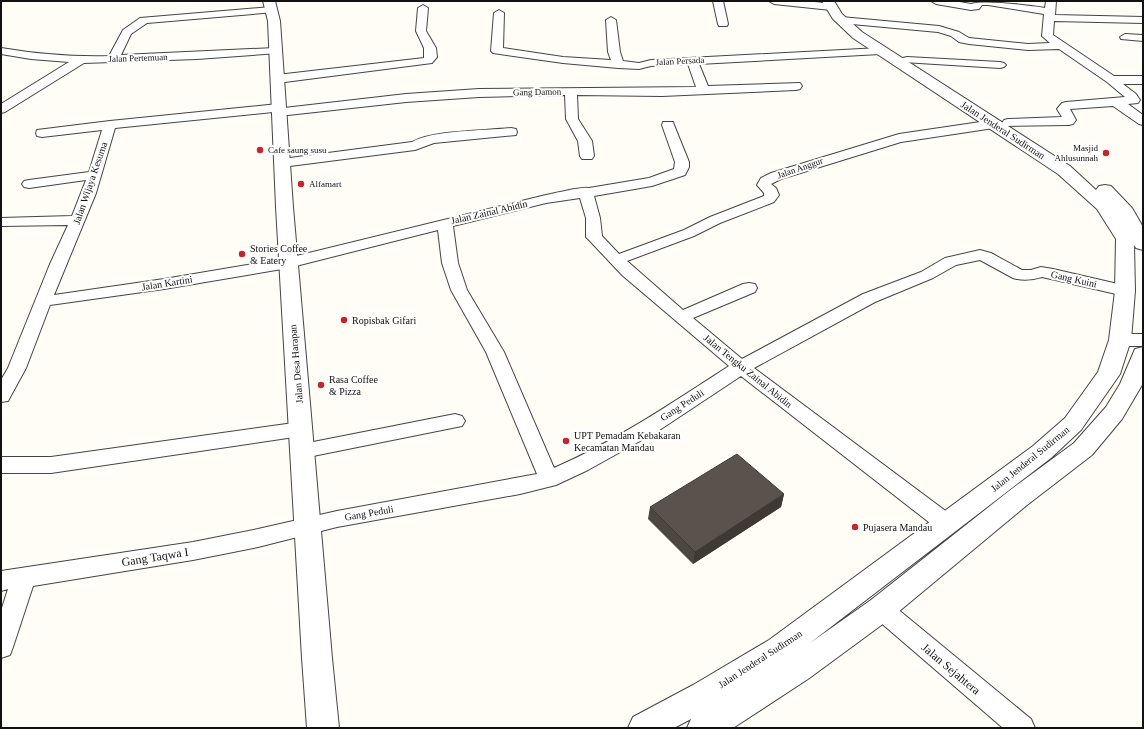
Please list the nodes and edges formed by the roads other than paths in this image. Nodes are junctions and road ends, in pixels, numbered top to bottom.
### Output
1 (718, 1) edge
2 (774, 1) edge
3 (936, 1) edge
4 (270, 5) edge
5 (423, 8) dead end
6 (839, 10) edge
7 (1050, 10) edge
8 (499, 13) dead end
9 (610, 20) dead end
10 (1143, 20) edge
11 (723, 24) dead end
12 (1126, 37) dead end
13 (1143, 38) edge
14 (1062, 46) junction
15 (275, 51) junction
16 (880, 51) junction
17 (1, 52) edge
18 (113, 59) junction
19 (81, 60) junction
20 (907, 60) junction
21 (692, 61) junction
22 (618, 65) junction
23 (1000, 65) dead end
24 (277, 79) junction
25 (1111, 80) junction
26 (1143, 80) edge
27 (796, 86) dead end
28 (703, 90) junction
29 (571, 91) junction
30 (1138, 100) edge
31 (1115, 101) junction
32 (1, 109) edge
33 (278, 110) junction
34 (1143, 121) edge
35 (1001, 124) junction
36 (110, 125) junction
37 (668, 125) dead end
38 (42, 132) dead end
39 (511, 132) dead end
40 (587, 156) dead end
41 (282, 163) junction
42 (94, 175) junction
43 (29, 184) dead end
44 (585, 191) junction
45 (78, 220) junction
46 (1, 222) edge
47 (446, 223) junction
48 (1142, 242) edge
49 (980, 255) joint
50 (616, 260) junction
51 (288, 263) junction
52 (749, 288) dead end
53 (1125, 291) junction
54 (44, 301) junction
55 (681, 316) junction
56 (1120, 340) junction
57 (1143, 340) edge
58 (1143, 354) edge
59 (741, 367) junction
60 (1, 396) edge
61 (455, 421) dead end
62 (301, 429) junction
63 (303, 451) junction
64 (1, 465) edge
65 (549, 479) junction
66 (947, 524) junction
67 (308, 526) junction
68 (24, 577) junction
69 (1, 581) edge
70 (881, 609) junction
71 (1, 646) edge
72 (788, 659) junction
73 (323, 728) edge
74 (644, 728) edge
75 (703, 728) edge
76 (1022, 728) edge

1 - 11 street
2 - 6 street
3 - 7 street
4 - 15 street, Jalan Desa Harapan
4 - 18 street
5 - 24 street
6 - 14 street
6 - 16 street, Jalan Jenderal Sudirman
6 - 20 street, Jalan Jenderal Sudirman
7 - 10 street
7 - 14 street
8 - 22 street, Jalan Persada
9 - 22 street
12 - 13 street
14 - 25 street
15 - 18 street, Jalan Pertemuan
15 - 24 street, Jalan Desa Harapan
16 - 21 street, Jalan Persada
16 - 35 street, Jalan Jenderal Sudirman
17 - 19 street, Jalan Pertemuan
18 - 19 street, Jalan Pertemuan
19 - 32 street
20 - 23 street
20 - 35 street, Jalan Jenderal Sudirman
21 - 22 street, Jalan Persada
21 - 28 street
24 - 33 street, Jalan Desa Harapan
25 - 26 street
25 - 30 street
27 - 28 street, Gang Damon
28 - 29 street, Gang Damon
29 - 33 street, Gang Damon
29 - 40 street
30 - 31 street
31 - 34 street
31 - 35 street
33 - 36 street
33 - 41 street, Jalan Desa Harapan
35 - 48 street, Jalan Jenderal Sudirman
35 - 50 street, Jalan Anggur
35 - 53 street, Jalan Jenderal Sudirman
36 - 38 street
36 - 42 street, Jalan Wijaya Kesuma
37 - 44 street, Jalan Zainal Abidin
39 - 41 street
41 - 51 street, Jalan Desa Harapan
42 - 43 street
42 - 45 street, Jalan Wijaya Kesuma
44 - 47 street, Jalan Zainal Abidin
44 - 50 street, Jalan Tengku Zainal Abidin
45 - 46 street
45 - 54 street, Jalan Wijaya Kesuma
47 - 51 street, Jalan Zainal Abidin
47 - 65 street
49 - 53 street, Gang Kuini
49 - 59 street, Gang Peduli
50 - 55 street, Jalan Tengku Zainal Abidin
51 - 54 street, Jalan Kartini
51 - 62 street, Jalan Desa Harapan
52 - 55 street
53 - 56 street, Jalan Jenderal Sudirman
54 - 60 street, Jalan Wijaya Kesuma
55 - 59 street, Jalan Tengku Zainal Abidin
56 - 57 street
56 - 66 street, Jalan Jenderal Sudirman
58 - 70 street, Jalan Jenderal Sudirman
59 - 65 street, Gang Peduli
59 - 66 street, Jalan Tengku Zainal Abidin
61 - 63 street
62 - 63 street, Jalan Desa Harapan
62 - 64 street
63 - 67 street, Jalan Desa Harapan
65 - 67 street, Gang Peduli
66 - 72 street, Jalan Jenderal Sudirman
67 - 68 street, Gang Taqwa I
67 - 73 street, Jalan Desa Harapan
68 - 69 street, Gang Taqwa I
68 - 71 street
70 - 72 street, Jalan Jenderal Sudirman
70 - 76 street, Jalan Sejahtera
72 - 74 street, Jalan Jenderal Sudirman
72 - 75 street, Jalan Jenderal Sudirman

